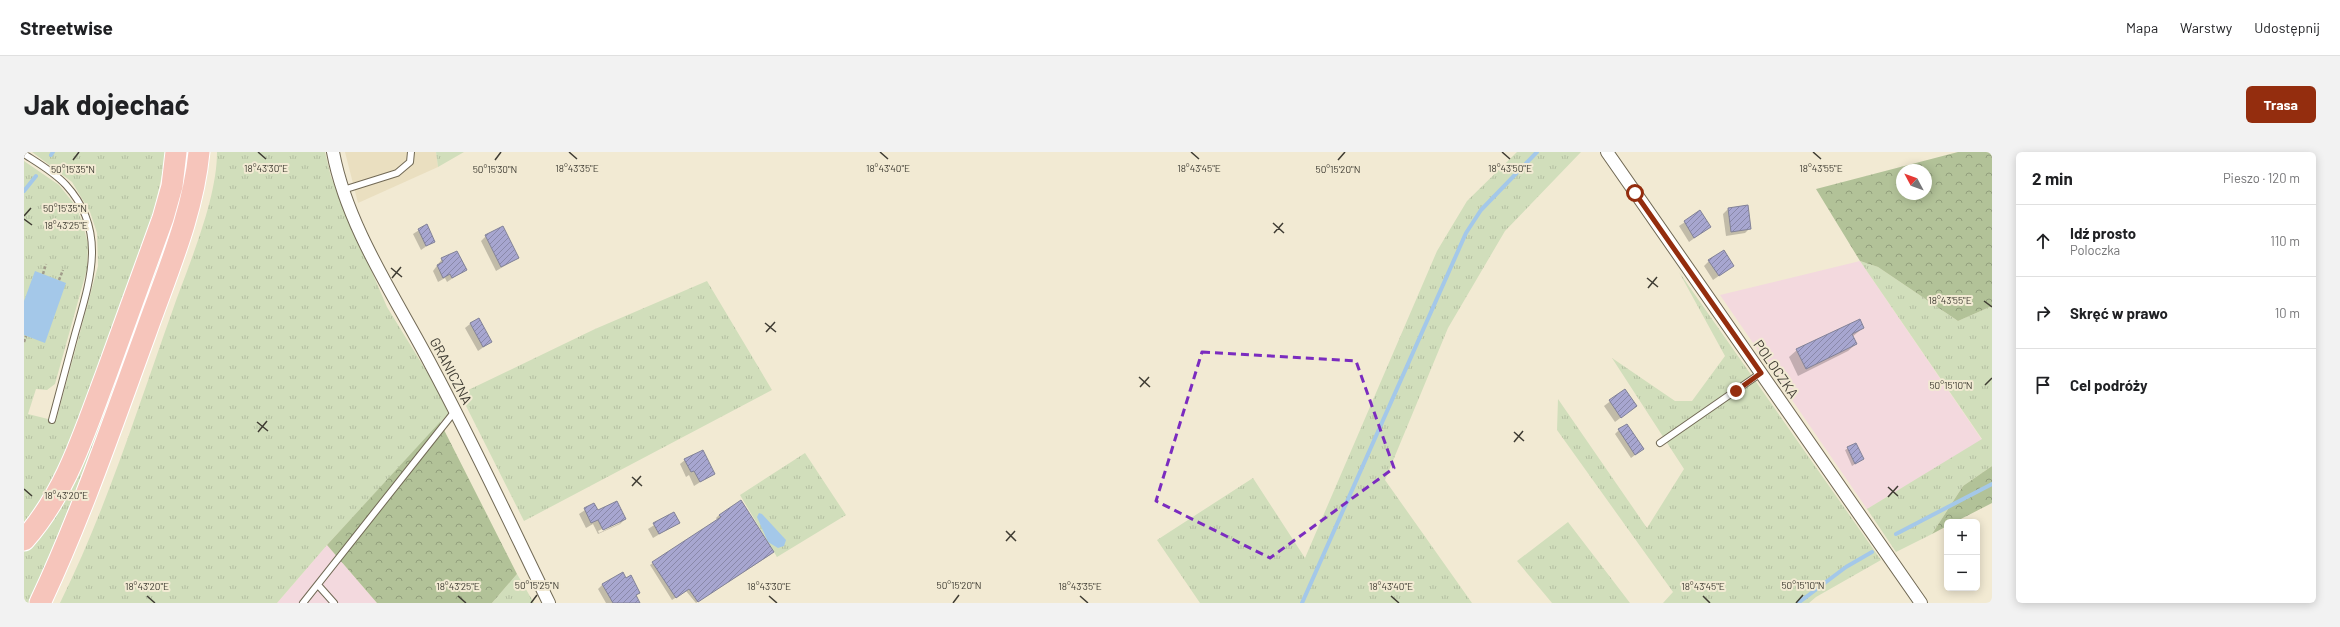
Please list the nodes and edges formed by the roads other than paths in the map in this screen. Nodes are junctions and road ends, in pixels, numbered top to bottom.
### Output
1 (176, 152) edge
2 (199, 152) edge
3 (332, 152) edge
4 (411, 152) edge
5 (1607, 152) edge
6 (24, 154) edge
7 (343, 190) junction
8 (1761, 373) junction
9 (456, 411) junction
10 (52, 420) dead end
11 (1660, 443) dead end
12 (24, 540) edge
13 (318, 584) junction
14 (40, 603) edge
15 (304, 603) edge
16 (334, 603) edge
17 (549, 603) edge
18 (1921, 603) edge

1 - 12 highway
2 - 14 highway
3 - 7 street, GRANICZNA
4 - 7 lane
5 - 8 street, POLOCZKA
6 - 10 lane
7 - 9 street, GRANICZNA
8 - 11 lane
8 - 18 street, POLOCZKA
9 - 13 lane
9 - 17 street, GRANICZNA
13 - 15 lane
13 - 16 lane

